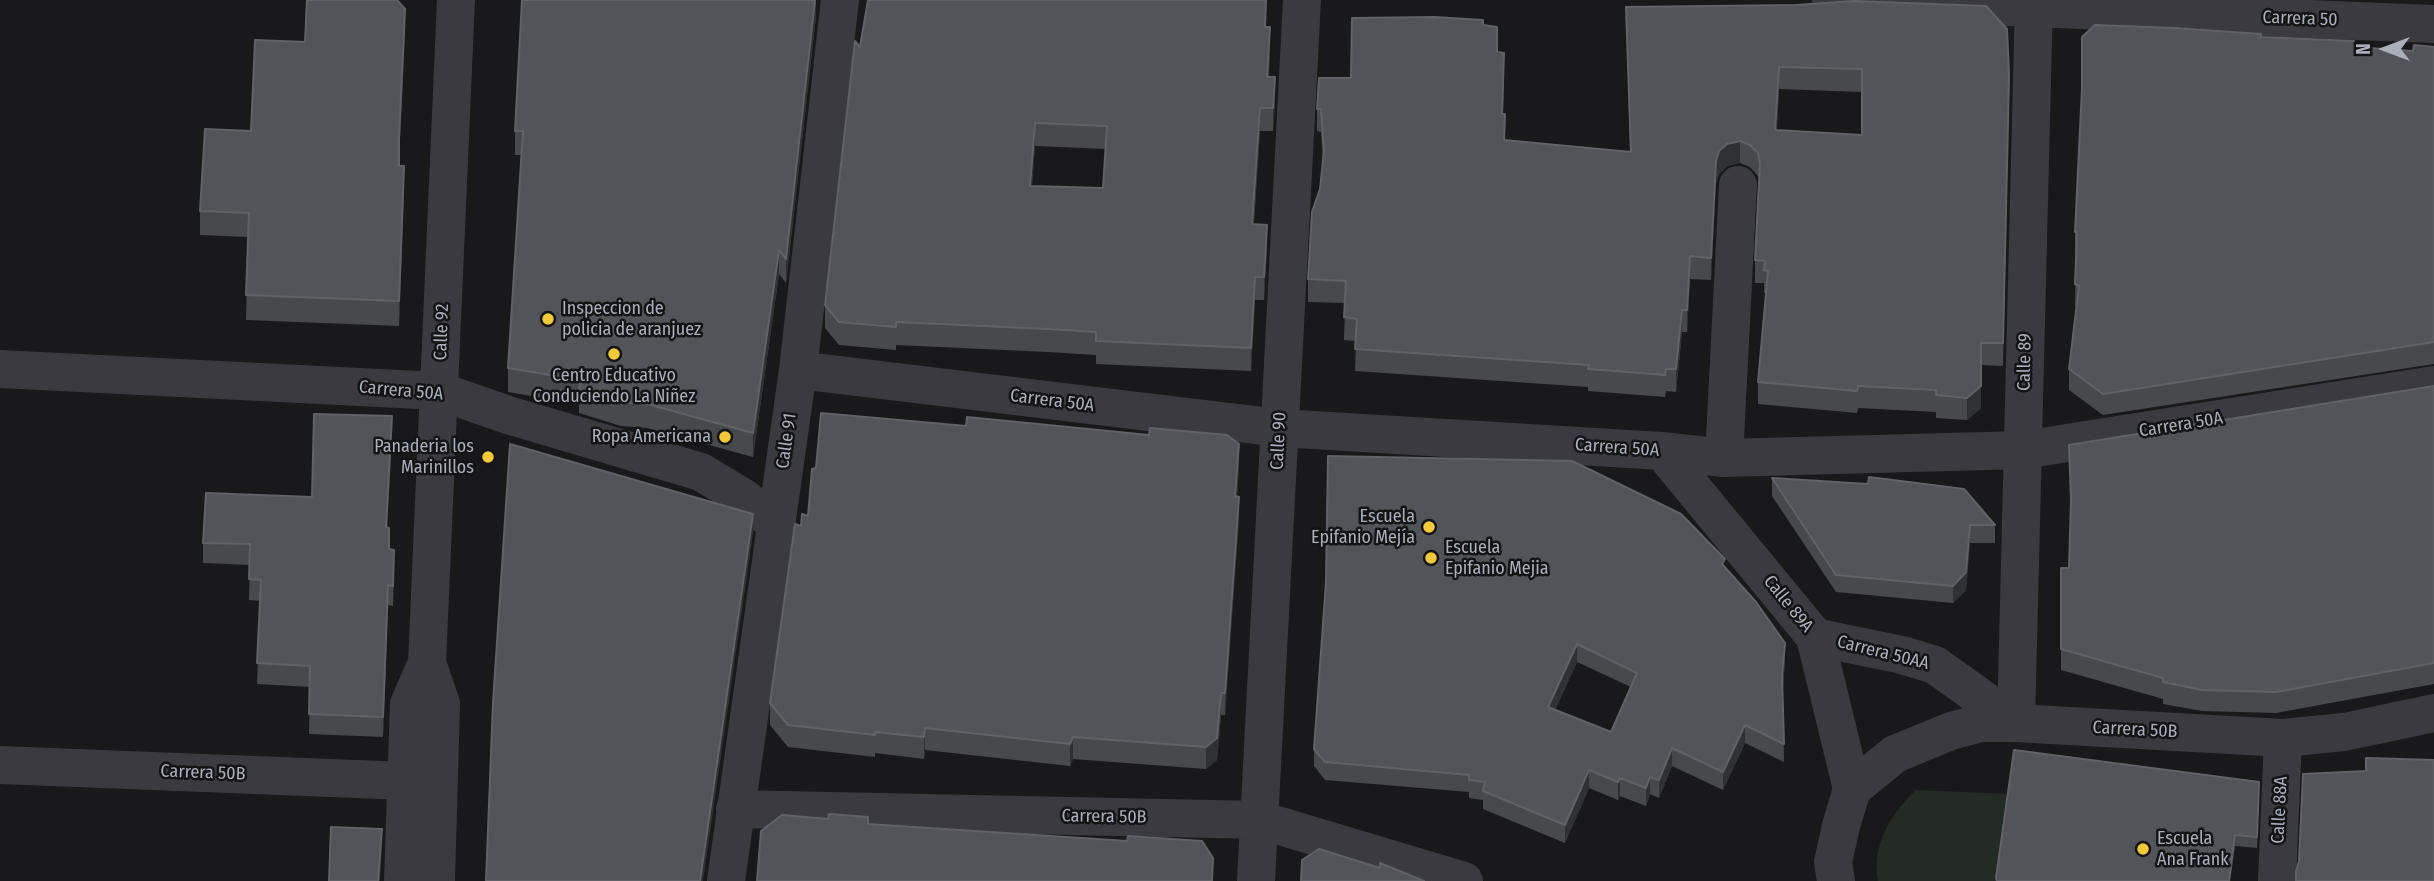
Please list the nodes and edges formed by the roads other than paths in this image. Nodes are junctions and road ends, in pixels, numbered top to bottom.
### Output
1 (456, 0) edge
2 (840, 0) edge
3 (1302, 0) edge
4 (1831, 0) edge
5 (2033, 4) edge
6 (2434, 24) edge
7 (1738, 185) dead end
8 (0, 369) edge
9 (797, 370) junction
10 (2434, 384) edge
11 (439, 391) junction
12 (1280, 428) junction
13 (2023, 450) junction
14 (1662, 451) junction
15 (1724, 458) junction
16 (775, 523) junction
17 (1815, 637) junction
18 (427, 663) junction
19 (2434, 713) edge
20 (2016, 723) junction
21 (2283, 738) junction
22 (0, 765) edge
23 (407, 782) junction
24 (1852, 789) junction
25 (735, 810) junction
26 (1260, 820) junction
27 (403, 881) edge
28 (436, 881) edge
29 (726, 881) edge
30 (1256, 881) edge
31 (1464, 881) edge
32 (1836, 881) edge
33 (2277, 881) edge

1 - 11 street, Calle 92
2 - 9 street, Calle 91
3 - 12 street, Calle 90
4 - 5 street, Carrera 50
5 - 6 street, Carrera 50
5 - 13 street, Calle 89
7 - 15 street
8 - 11 street, Carrera 50A
9 - 12 street, Carrera 50A
9 - 16 street, Calle 91
10 - 13 street, Carrera 50A
11 - 16 street, Carrera 50A
11 - 18 street, Calle 92
12 - 14 street, Carrera 50A
12 - 26 street, Calle 90
13 - 15 street, Carrera 50A
13 - 20 street, Calle 89
14 - 15 street, Carrera 50A
14 - 17 street, Calle 89A
16 - 25 street, Calle 91
17 - 20 street, Carrera 50AA
17 - 24 street, Calle 89A
18 - 23 street, Calle 92
18 - 28 street, Calle 92
19 - 21 street, Carrera 50B
20 - 21 street, Carrera 50B
20 - 24 street, Carrera 50B
21 - 33 street, Calle 88A
22 - 23 street, Carrera 50B
23 - 27 street, Calle 92
24 - 32 street
25 - 26 street, Carrera 50B
25 - 29 street, Calle 91
26 - 30 street, Calle 90
26 - 31 street, Carrera 50B

